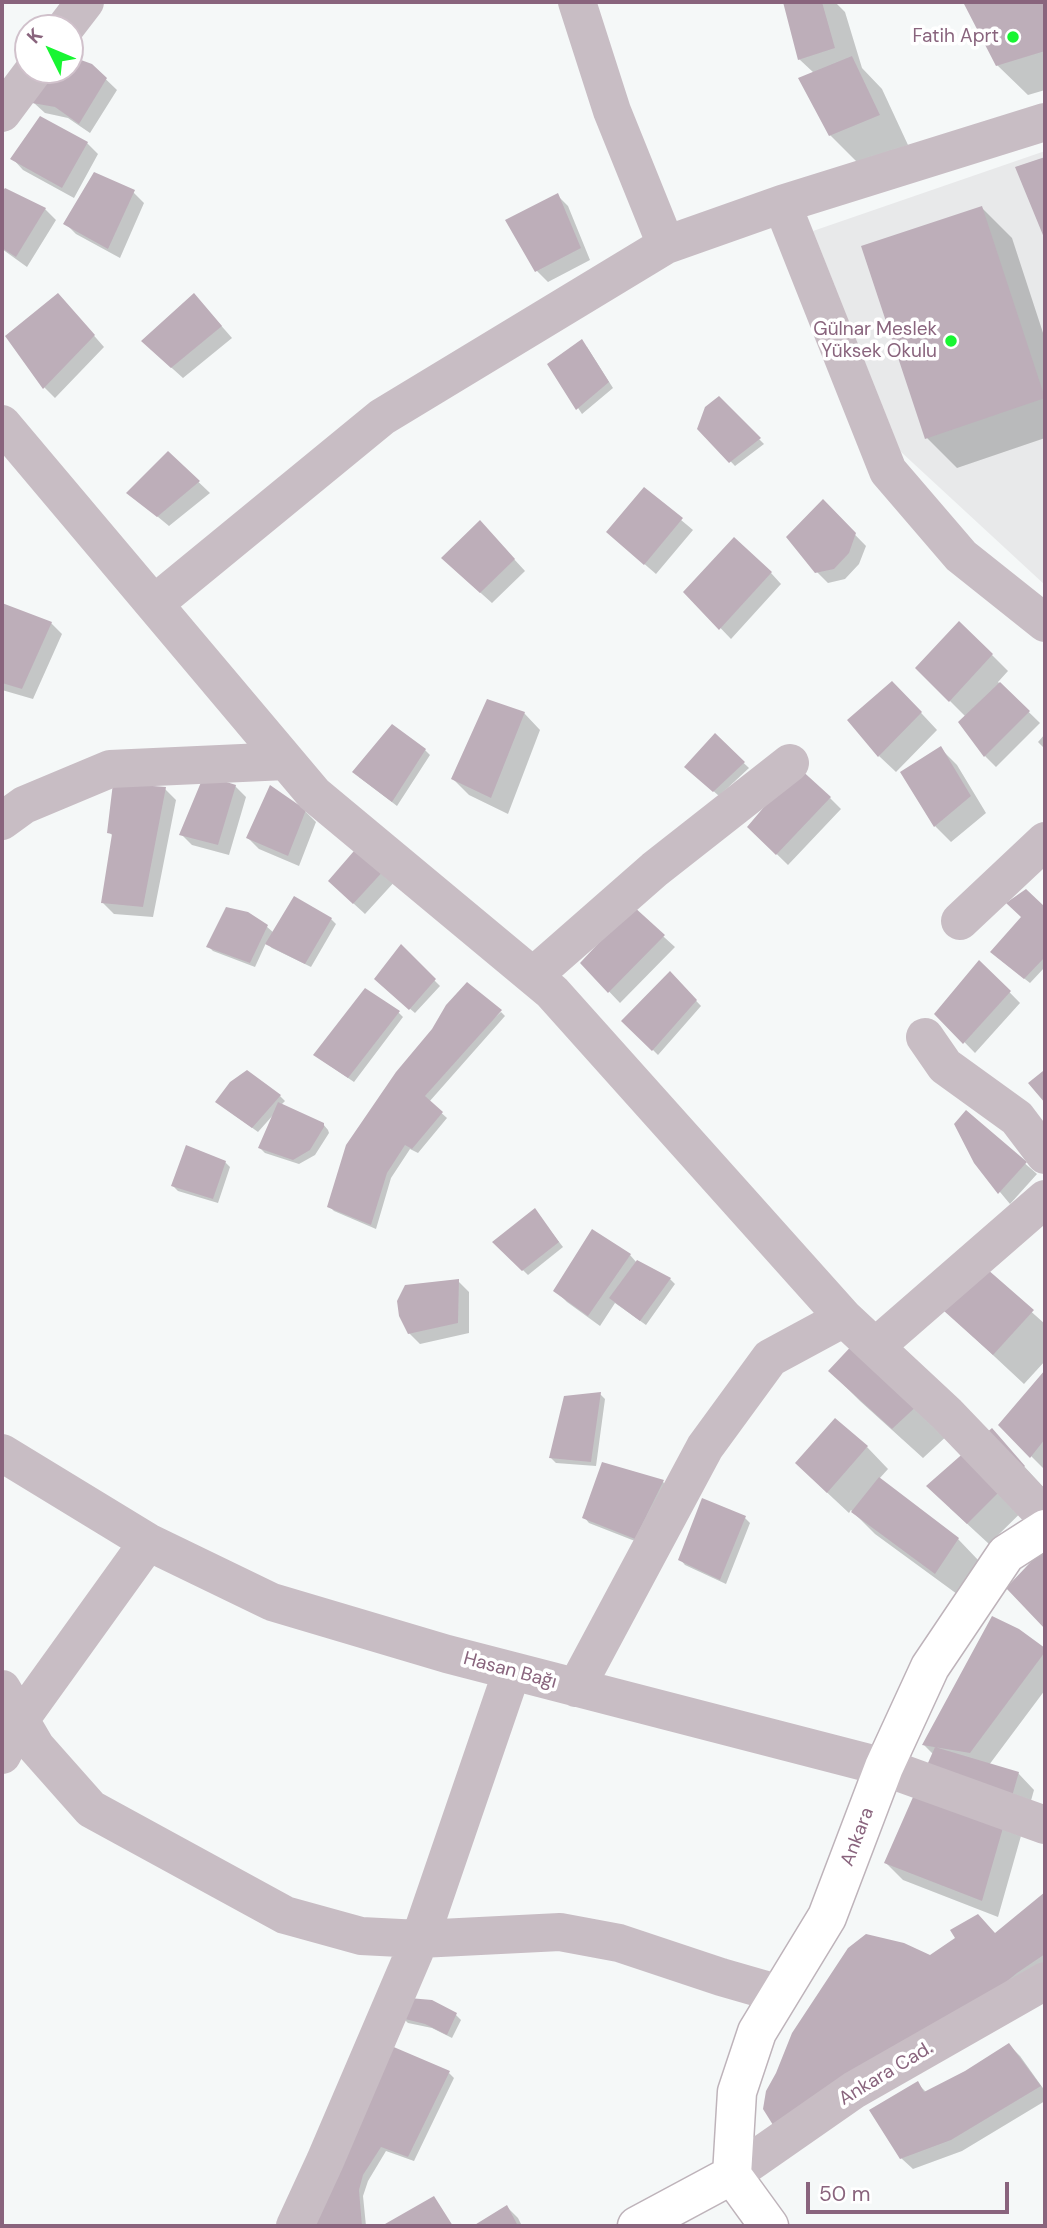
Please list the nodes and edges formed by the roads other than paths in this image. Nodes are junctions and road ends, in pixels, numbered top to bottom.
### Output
1 (577, 2) edge
2 (24, 84) edge
3 (2, 113) edge
4 (1045, 122) edge
5 (782, 204) junction
6 (666, 245) junction
7 (2, 426) edge
8 (154, 604) junction
9 (1045, 623) edge
10 (286, 761) junction
11 (790, 763) dead end
12 (2, 821) edge
13 (1045, 841) edge
14 (960, 921) dead end
15 (533, 976) junction
16 (925, 1037) dead end
17 (1045, 1155) edge
18 (1045, 1199) edge
19 (844, 1318) junction
20 (875, 1347) junction
21 (2, 1452) edge
22 (1045, 1516) edge
23 (1045, 1529) edge
24 (148, 1542) junction
25 (512, 1671) junction
26 (576, 1688) junction
27 (11, 1704) edge
28 (2, 1755) edge
29 (884, 1767) junction
30 (1045, 1825) edge
31 (420, 1938) junction
32 (1045, 1981) edge
33 (780, 1994) junction
34 (732, 2175) junction
35 (295, 2226) edge
36 (637, 2226) edge
37 (769, 2226) edge

1 - 6 street
2 - 3 street
4 - 5 street
5 - 6 street
5 - 9 street
6 - 8 street
7 - 8 street
8 - 10 street
10 - 12 street
10 - 15 street
11 - 15 street
13 - 14 street
15 - 19 street
16 - 17 street
18 - 20 street
19 - 20 street
19 - 26 street
20 - 22 street
21 - 24 street, Hasan Bağı
23 - 29 main road, Ankara
24 - 25 street, Hasan Bağı
24 - 27 street
25 - 26 street, Hasan Bağı
25 - 31 street
26 - 29 street, Hasan Bağı
27 - 28 street
27 - 31 street
29 - 30 street, Hasan Bağı
29 - 33 main road, Ankara
31 - 33 street
31 - 35 street
32 - 34 street, Ankara Cad.
33 - 34 main road, Ankara
34 - 36 main road
34 - 37 main road

